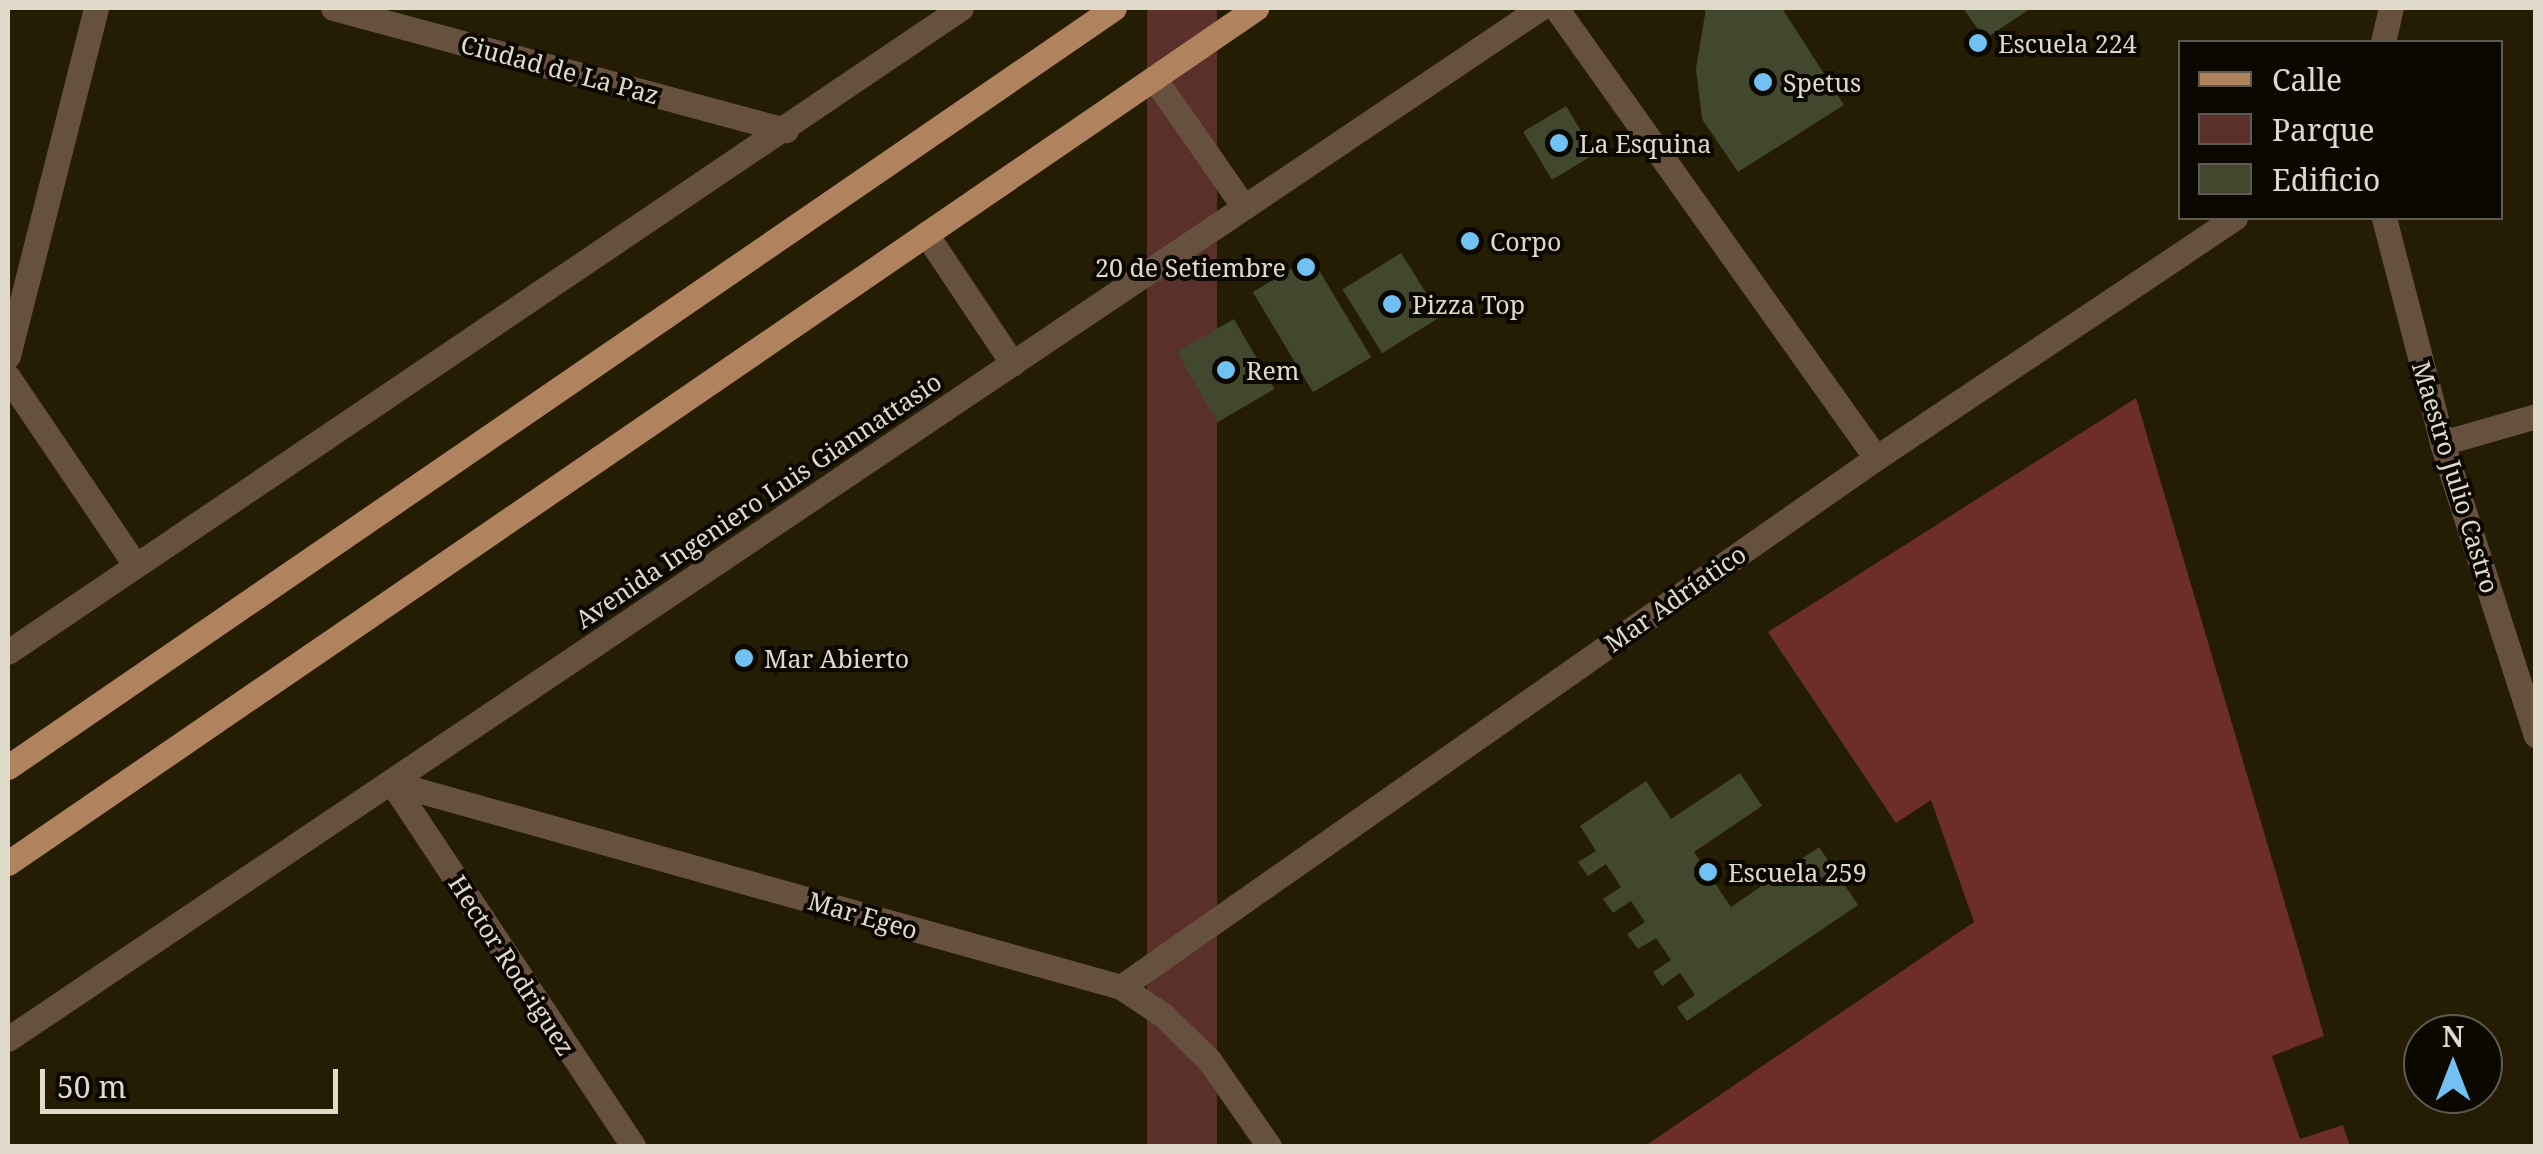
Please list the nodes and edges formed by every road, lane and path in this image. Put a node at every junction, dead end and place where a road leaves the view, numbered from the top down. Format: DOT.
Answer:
graph roads {
  1 [pos="96,8"];
  2 [pos="334,8"];
  3 [pos="962,8"];
  4 [pos="1114,8"];
  5 [pos="1256,8"];
  6 [pos="1540,8"];
  7 [pos="1556,8"];
  8 [pos="2392,8"];
  9 [pos="2384,40"];
  10 [pos="1154,78"];
  11 [pos="786,130"];
  12 [pos="1244,207"];
  13 [pos="2232,220"];
  14 [pos="2385,220"];
  15 [pos="926,234"];
  16 [pos="8,356"];
  17 [pos="1013,364"];
  18 [pos="8,377"];
  19 [pos="2536,416"];
  20 [pos="2442,443"];
  21 [pos="1876,458"];
  22 [pos="134,563"];
  23 [pos="8,652"];
  24 [pos="2536,735"];
  25 [pos="8,767"];
  26 [pos="392,783"];
  27 [pos="8,863"];
  28 [pos="1121,987"];
  29 [pos="8,1039"];
  30 [pos="633,1146"];
  31 [pos="1270,1146"];
  1 -- 16 [label="street"];
  2 -- 11 [label="street, Ciudad de La Paz"];
  3 -- 11 [label="street"];
  4 -- 25 [label="main road"];
  5 -- 10 [label="main road"];
  6 -- 12 [label="street, Avenida Ingeniero Luis Giannattasio"];
  7 -- 21 [label="street"];
  8 -- 9 [label="street"];
  10 -- 12 [label="street"];
  10 -- 15 [label="main road"];
  11 -- 22 [label="street"];
  12 -- 17 [label="street, Avenida Ingeniero Luis Giannattasio"];
  13 -- 21 [label="street, Mar Adríatico"];
  14 -- 20 [label="street, Maestro Julio Castro"];
  15 -- 17 [label="street"];
  15 -- 27 [label="main road"];
  17 -- 26 [label="street, Avenida Ingeniero Luis Giannattasio"];
  18 -- 22 [label="street"];
  19 -- 20 [label="street"];
  20 -- 24 [label="street, Maestro Julio Castro"];
  21 -- 28 [label="street, Mar Adríatico"];
  22 -- 23 [label="street"];
  26 -- 28 [label="street, Mar Egeo"];
  26 -- 29 [label="street, Avenida Ingeniero Luis Giannattasio"];
  26 -- 30 [label="street, Hector Rodriguez"];
  28 -- 31 [label="street, Mar Egeo"];
}
